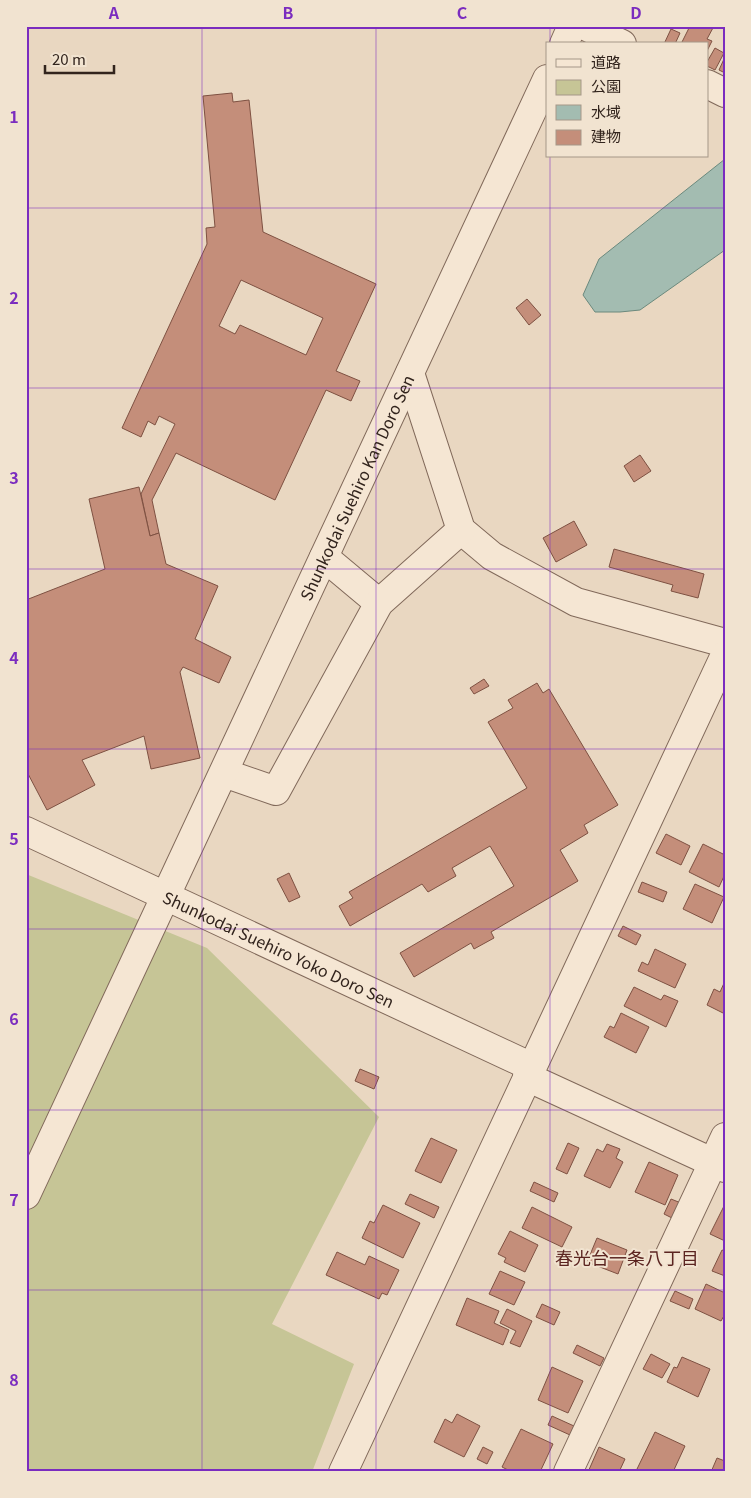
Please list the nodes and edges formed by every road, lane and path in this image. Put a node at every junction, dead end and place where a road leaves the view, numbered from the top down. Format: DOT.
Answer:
graph roads {
  1 [pos="572,26"];
  2 [pos="585,26"];
  3 [pos="565,42"];
  4 [pos="618,42"];
  5 [pos="546,81"];
  6 [pos="708,84"];
  7 [pos="725,93"];
  8 [pos="410,373"];
  9 [pos="461,530"];
  10 [pos="324,556"];
  11 [pos="380,603"];
  12 [pos="725,643"];
  13 [pos="725,655"];
  14 [pos="224,773"];
  15 [pos="26,831"];
  16 [pos="166,896"];
  17 [pos="529,1072"];
  18 [pos="725,1137"];
  19 [pos="719,1166"];
  20 [pos="26,1195"];
  21 [pos="343,1472"];
  22 [pos="568,1472"];
  1 -- 3 [label="street"];
  2 -- 4 [label="street"];
  5 -- 8 [label="street, Shunkodai Suehiro Kan Doro Sen"];
  6 -- 7 [label="street"];
  8 -- 9 [label="street"];
  8 -- 10 [label="street, Shunkodai Suehiro Kan Doro Sen"];
  9 -- 11 [label="street"];
  9 -- 12 [label="street"];
  10 -- 11 [label="street"];
  10 -- 14 [label="street, Shunkodai Suehiro Kan Doro Sen"];
  11 -- 14 [label="street"];
  13 -- 17 [label="street"];
  14 -- 16 [label="street, Shunkodai Suehiro Kan Doro Sen"];
  15 -- 16 [label="street, Shunkodai Suehiro Yoko Doro Sen"];
  16 -- 17 [label="street, Shunkodai Suehiro Yoko Doro Sen"];
  16 -- 20 [label="street, Shunkodai Suehiro Kan Doro Sen"];
  17 -- 19 [label="street, Shunkodai Suehiro Yoko Doro Sen"];
  17 -- 21 [label="street"];
  18 -- 19 [label="street"];
  19 -- 22 [label="street"];
}
